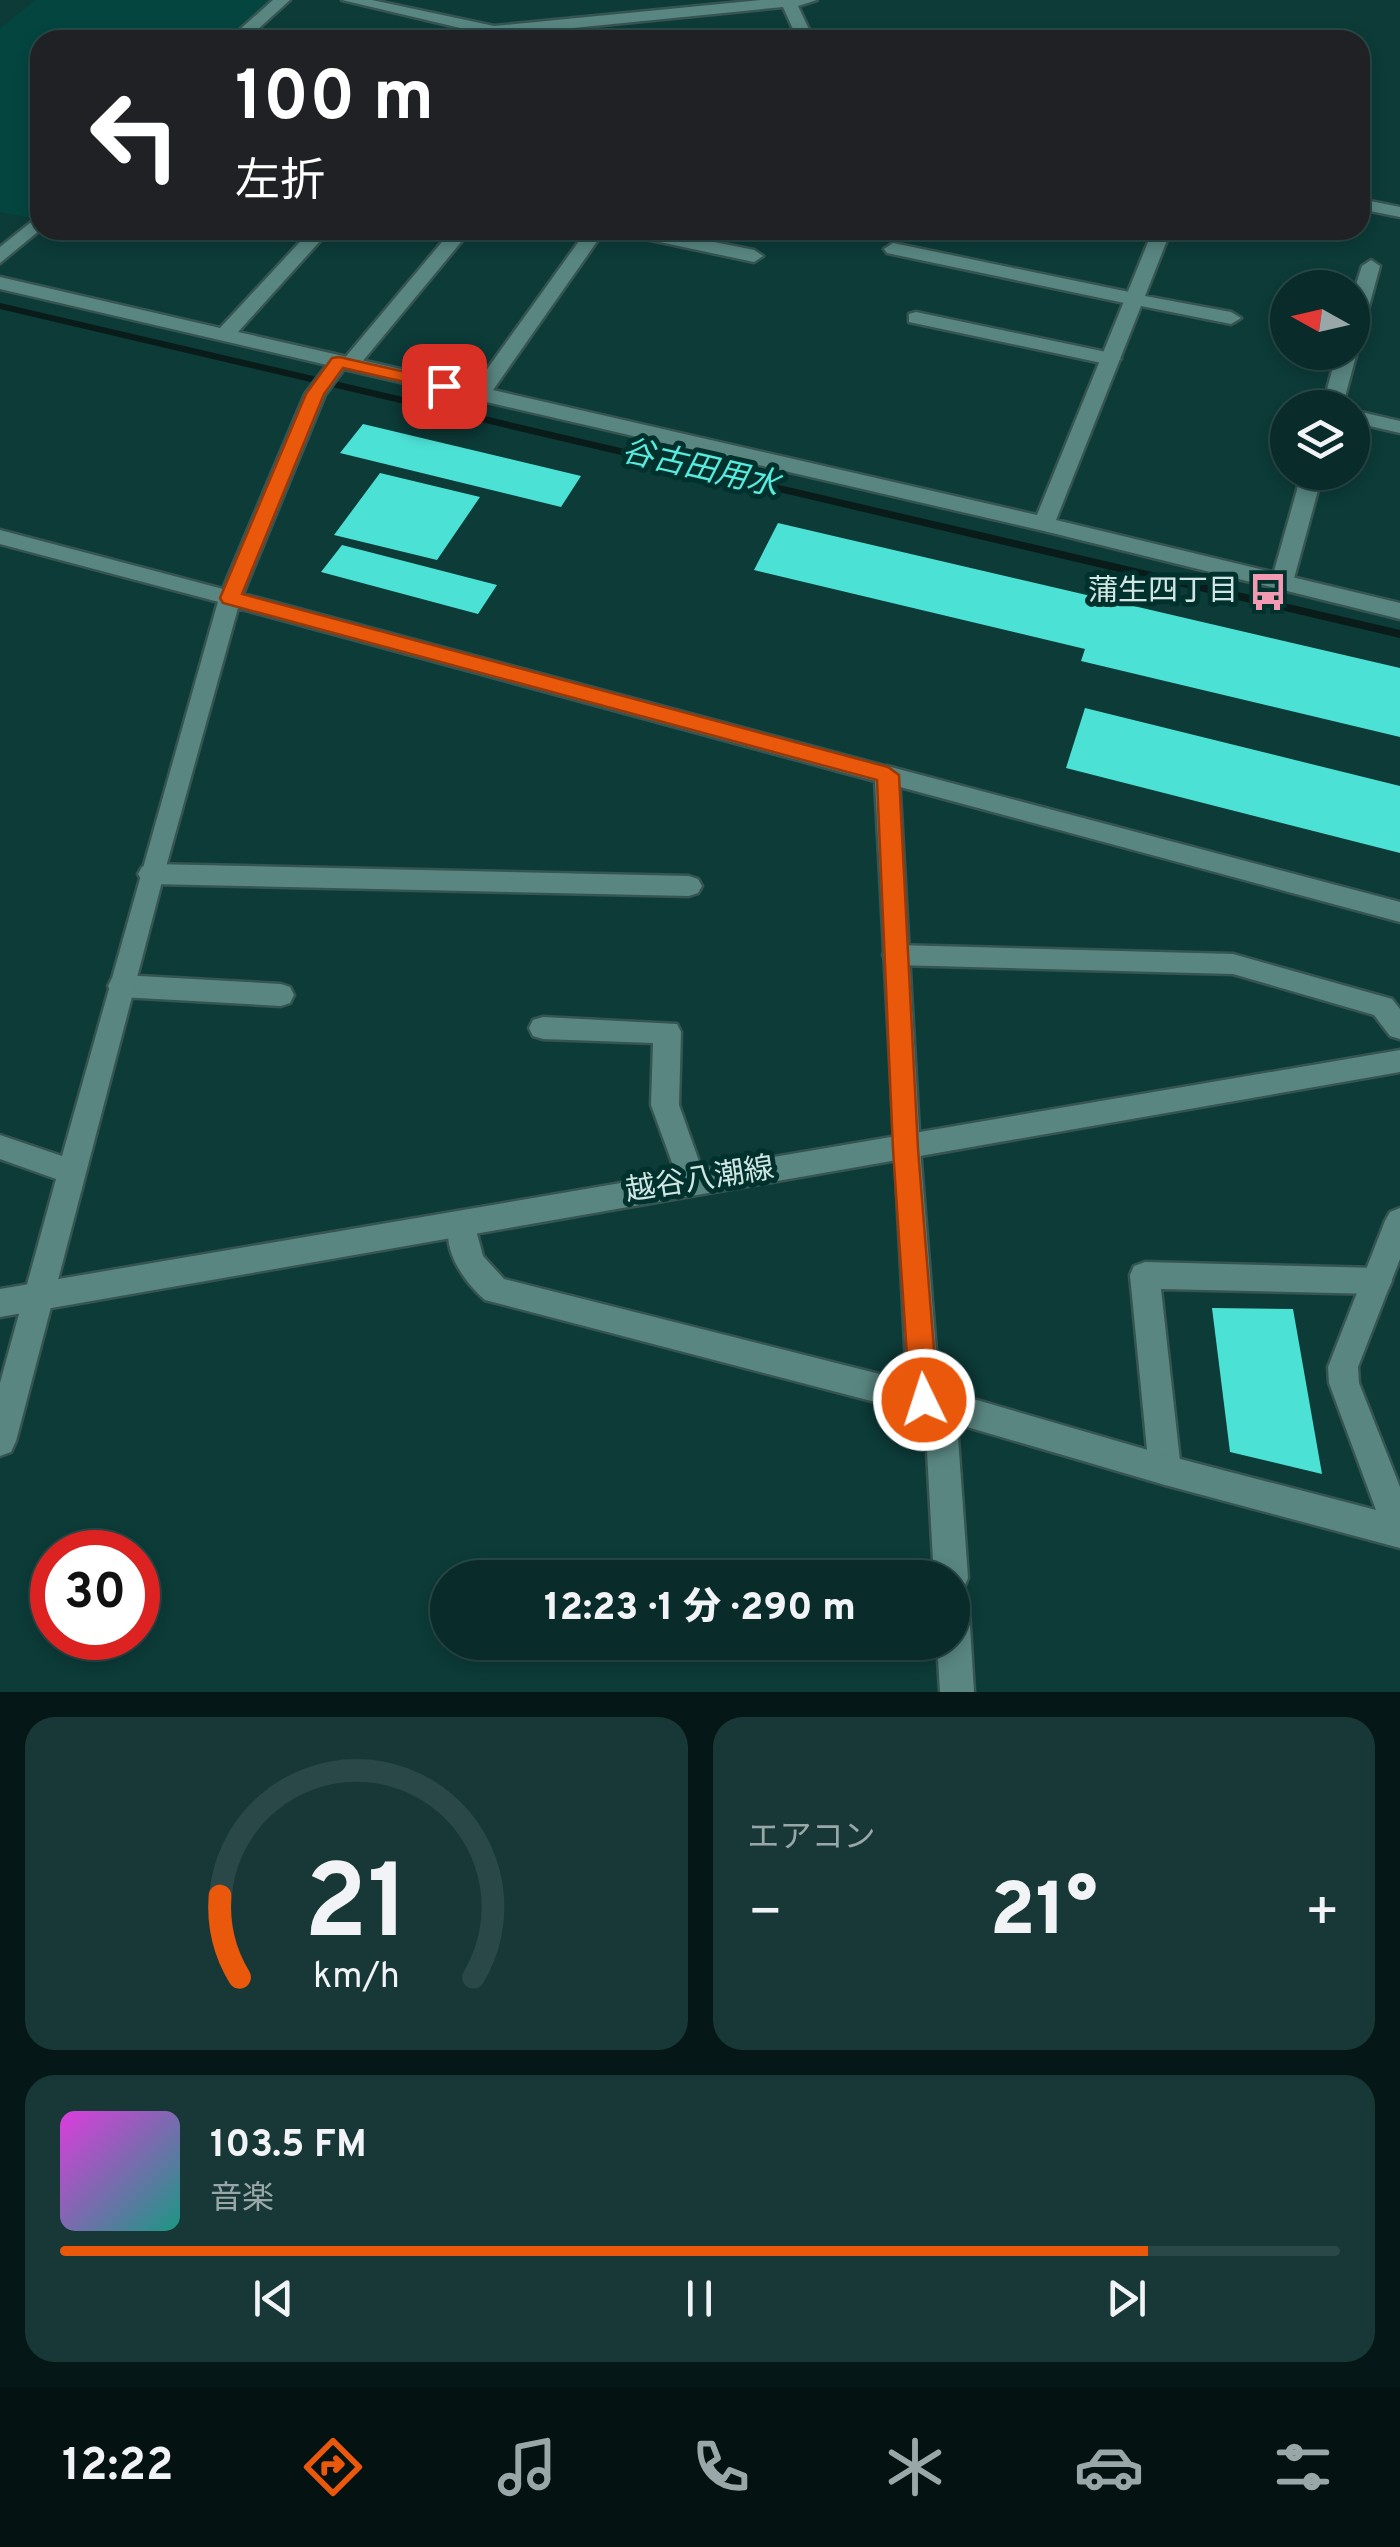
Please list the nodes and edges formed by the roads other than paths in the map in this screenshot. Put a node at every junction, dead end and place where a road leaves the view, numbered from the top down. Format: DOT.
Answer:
graph roads {
  1 [pos="282,0"];
  2 [pos="350,0"];
  3 [pos="809,0"];
  4 [pos="788,1"];
  5 [pos="699,5"];
  6 [pos="532,28"];
  7 [pos="248,30"];
  8 [pos="470,30"];
  9 [pos="522,30"];
  10 [pos="801,30"];
  11 [pos="1400,197"];
  12 [pos="1370,202"];
  13 [pos="1370,205"];
  14 [pos="1400,212"];
  15 [pos="30,229"];
  16 [pos="311,240"];
  17 [pos="453,240"];
  18 [pos="589,240"];
  19 [pos="676,240"];
  20 [pos="1158,240"];
  21 [pos="892,248"];
  22 [pos="754,256"];
  23 [pos="0,257"];
  24 [pos="1371,266"];
  25 [pos="1370,270"];
  26 [pos="0,282"];
  27 [pos="1134,299"];
  28 [pos="916,318"];
  29 [pos="1231,318"];
  30 [pos="225,334"];
  31 [pos="1111,359"];
  32 [pos="344,363"];
  33 [pos="480,394"];
  34 [pos="1370,420"];
  35 [pos="1400,426"];
  36 [pos="1308,490"];
  37 [pos="1044,524"];
  38 [pos="0,536"];
  39 [pos="1282,582"];
  40 [pos="230,598"];
  41 [pos="1400,611"];
  42 [pos="888,775"];
  43 [pos="151,874"];
  44 [pos="688,886"];
  45 [pos="1400,912"];
  46 [pos="896,955"];
  47 [pos="120,986"];
  48 [pos="281,994"];
  49 [pos="543,1028"];
  50 [pos="1400,1028"];
  51 [pos="1400,1061"];
  52 [pos="0,1147"];
  53 [pos="906,1149"];
  54 [pos="72,1172"];
  55 [pos="692,1181"];
  56 [pos="1400,1221"];
  57 [pos="462,1224"];
  58 [pos="1377,1282"];
  59 [pos="38,1296"];
  60 [pos="0,1303"];
  61 [pos="932,1402"];
  62 [pos="0,1441"];
  63 [pos="1165,1470"];
  64 [pos="1400,1530"];
  65 [pos="950,1560"];
  66 [pos="955,1660"];
  67 [pos="957,1692"];
  1 -- 7 [label="street"];
  2 -- 8 [label="street"];
  3 -- 4 [label="street"];
  4 -- 5 [label="street"];
  4 -- 10 [label="street"];
  5 -- 6 [label="street"];
  6 -- 9 [label="street"];
  11 -- 12 [label="street"];
  13 -- 14 [label="street"];
  15 -- 23 [label="street"];
  16 -- 30 [label="street"];
  17 -- 32 [label="street"];
  18 -- 33 [label="street"];
  19 -- 22 [label="street"];
  20 -- 27 [label="street"];
  21 -- 27 [label="street"];
  24 -- 25 [label="street"];
  26 -- 30 [label="street"];
  27 -- 29 [label="street"];
  27 -- 31 [label="street"];
  28 -- 31 [label="street"];
  30 -- 32 [label="street"];
  31 -- 37 [label="street"];
  32 -- 33 [label="street"];
  32 -- 40 [label="street"];
  33 -- 37 [label="street"];
  34 -- 35 [label="street"];
  36 -- 39 [label="street"];
  37 -- 39 [label="street"];
  38 -- 40 [label="street"];
  39 -- 41 [label="street"];
  40 -- 42 [label="street"];
  40 -- 43 [label="street"];
  42 -- 45 [label="street"];
  42 -- 46 [label="street"];
  43 -- 44 [label="street"];
  43 -- 47 [label="street"];
  46 -- 50 [label="street"];
  46 -- 53 [label="street"];
  47 -- 48 [label="street"];
  47 -- 54 [label="street"];
  49 -- 55 [label="street"];
  51 -- 53 [label="street, 越谷八潮線"];
  52 -- 54 [label="street"];
  53 -- 55 [label="street, 越谷八潮線"];
  53 -- 61 [label="street"];
  54 -- 59 [label="street"];
  55 -- 57 [label="street, 越谷八潮線"];
  56 -- 58 [label="street"];
  57 -- 59 [label="street, 越谷八潮線"];
  57 -- 61 [label="street"];
  58 -- 63 [label="street"];
  58 -- 64 [label="street"];
  59 -- 60 [label="street, 越谷八潮線"];
  59 -- 62 [label="street"];
  61 -- 63 [label="street"];
  61 -- 65 [label="street"];
  63 -- 64 [label="street"];
  66 -- 67 [label="street"];
}
